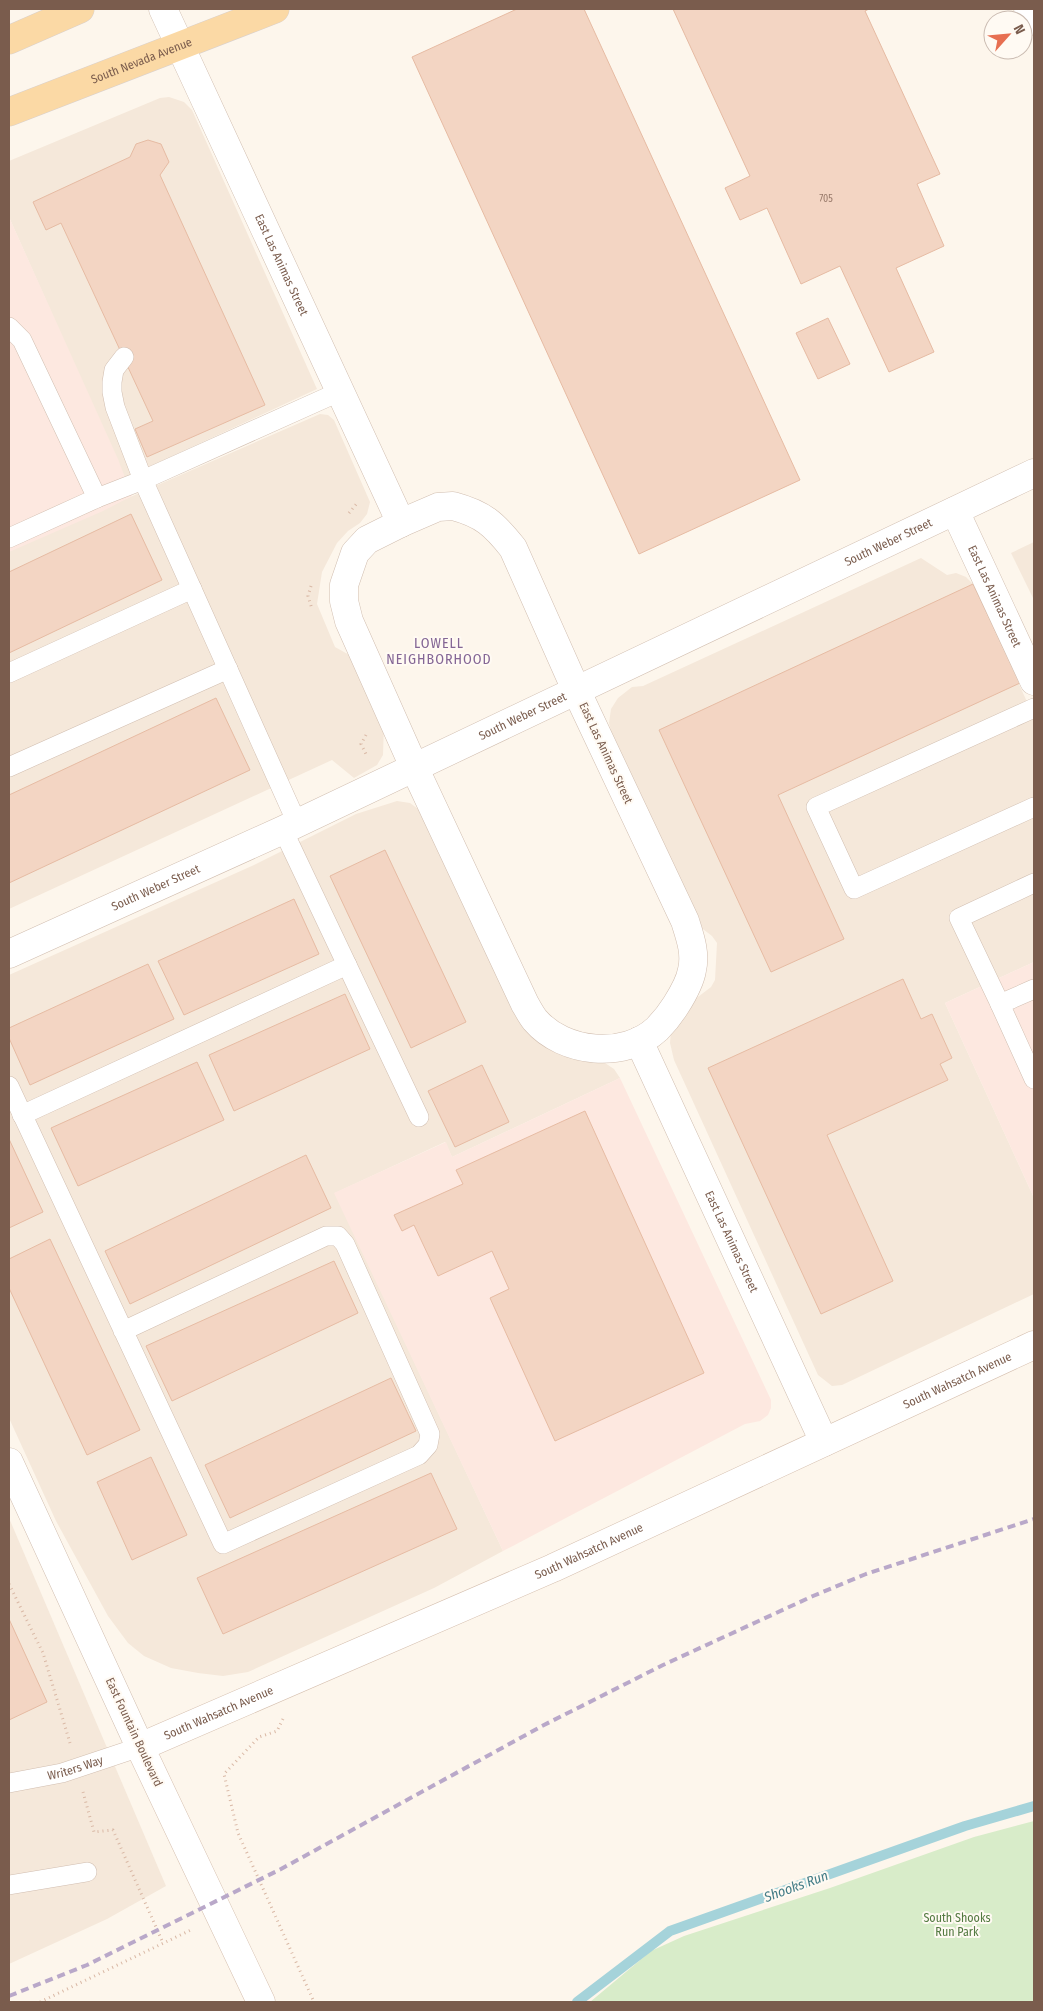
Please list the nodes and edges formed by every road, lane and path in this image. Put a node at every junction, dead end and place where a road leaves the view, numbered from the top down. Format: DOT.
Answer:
graph roads {
  1 [pos="80,9"];
  2 [pos="163,9"];
  3 [pos="275,9"];
  4 [pos="1028,9"];
  5 [pos="1034,22"];
  6 [pos="9,40"];
  7 [pos="182,46"];
  8 [pos="9,112"];
  9 [pos="9,327"];
  10 [pos="124,357"];
  11 [pos="341,391"];
  12 [pos="1034,473"];
  13 [pos="143,480"];
  14 [pos="97,498"];
  15 [pos="955,511"];
  16 [pos="401,523"];
  17 [pos="9,538"];
  18 [pos="192,589"];
  19 [pos="228,669"];
  20 [pos="9,673"];
  21 [pos="1034,681"];
  22 [pos="577,692"];
  23 [pos="1034,708"];
  24 [pos="9,767"];
  25 [pos="414,767"];
  26 [pos="1034,808"];
  27 [pos="290,827"];
  28 [pos="1034,883"];
  29 [pos="9,954"];
  30 [pos="347,965"];
  31 [pos="1034,989"];
  32 [pos="1000,1004"];
  33 [pos="639,1041"];
  34 [pos="1034,1079"];
  35 [pos="9,1086"];
  36 [pos="22,1115"];
  37 [pos="419,1117"];
  38 [pos="123,1331"];
  39 [pos="1034,1346"];
  40 [pos="824,1442"];
  41 [pos="9,1462"];
  42 [pos="277,1731"];
  43 [pos="140,1747"];
  44 [pos="9,1783"];
  45 [pos="87,1872"];
  46 [pos="9,1885"];
  47 [pos="163,1943"];
  48 [pos="40,2002"];
  49 [pos="261,2002"];
  50 [pos="314,2002"];
  1 -- 6 [label="main road"];
  2 -- 7 [label="street, East Las Animas Street"];
  3 -- 7 [label="main road, South Nevada Avenue"];
  4 -- 5 [label="street"];
  7 -- 8 [label="main road, South Nevada Avenue"];
  7 -- 11 [label="street, East Las Animas Street"];
  9 -- 14 [label="lane"];
  10 -- 13 [label="lane"];
  11 -- 13 [label="lane"];
  11 -- 16 [label="street, East Las Animas Street"];
  12 -- 15 [label="street, South Weber Street"];
  13 -- 14 [label="lane"];
  13 -- 18 [label="lane"];
  14 -- 17 [label="lane"];
  15 -- 21 [label="street, East Las Animas Street"];
  15 -- 22 [label="street, South Weber Street"];
  16 -- 22 [label="street, East Las Animas Street"];
  16 -- 25 [label="street, East Las Animas Street"];
  18 -- 19 [label="lane"];
  18 -- 20 [label="lane"];
  19 -- 24 [label="lane"];
  19 -- 27 [label="lane"];
  22 -- 25 [label="street, South Weber Street"];
  22 -- 33 [label="street, East Las Animas Street"];
  23 -- 26 [label="lane"];
  25 -- 27 [label="street, South Weber Street"];
  25 -- 33 [label="street, East Las Animas Street"];
  27 -- 29 [label="street, South Weber Street"];
  27 -- 30 [label="lane"];
  28 -- 32 [label="lane"];
  30 -- 36 [label="lane"];
  30 -- 37 [label="lane"];
  31 -- 32 [label="lane"];
  32 -- 34 [label="lane"];
  33 -- 40 [label="street, East Las Animas Street"];
  35 -- 36 [label="lane"];
  36 -- 38 [label="lane"];
  38 -- 38 [label="lane"];
  39 -- 40 [label="street, South Wahsatch Avenue"];
  40 -- 43 [label="street, South Wahsatch Avenue"];
  41 -- 43 [label="street, East Fountain Boulevard"];
  42 -- 50 [label="path"];
  43 -- 44 [label="lane, Writers Way"];
  43 -- 49 [label="street, East Fountain Boulevard"];
  45 -- 46 [label="lane"];
  47 -- 48 [label="path"];
}
